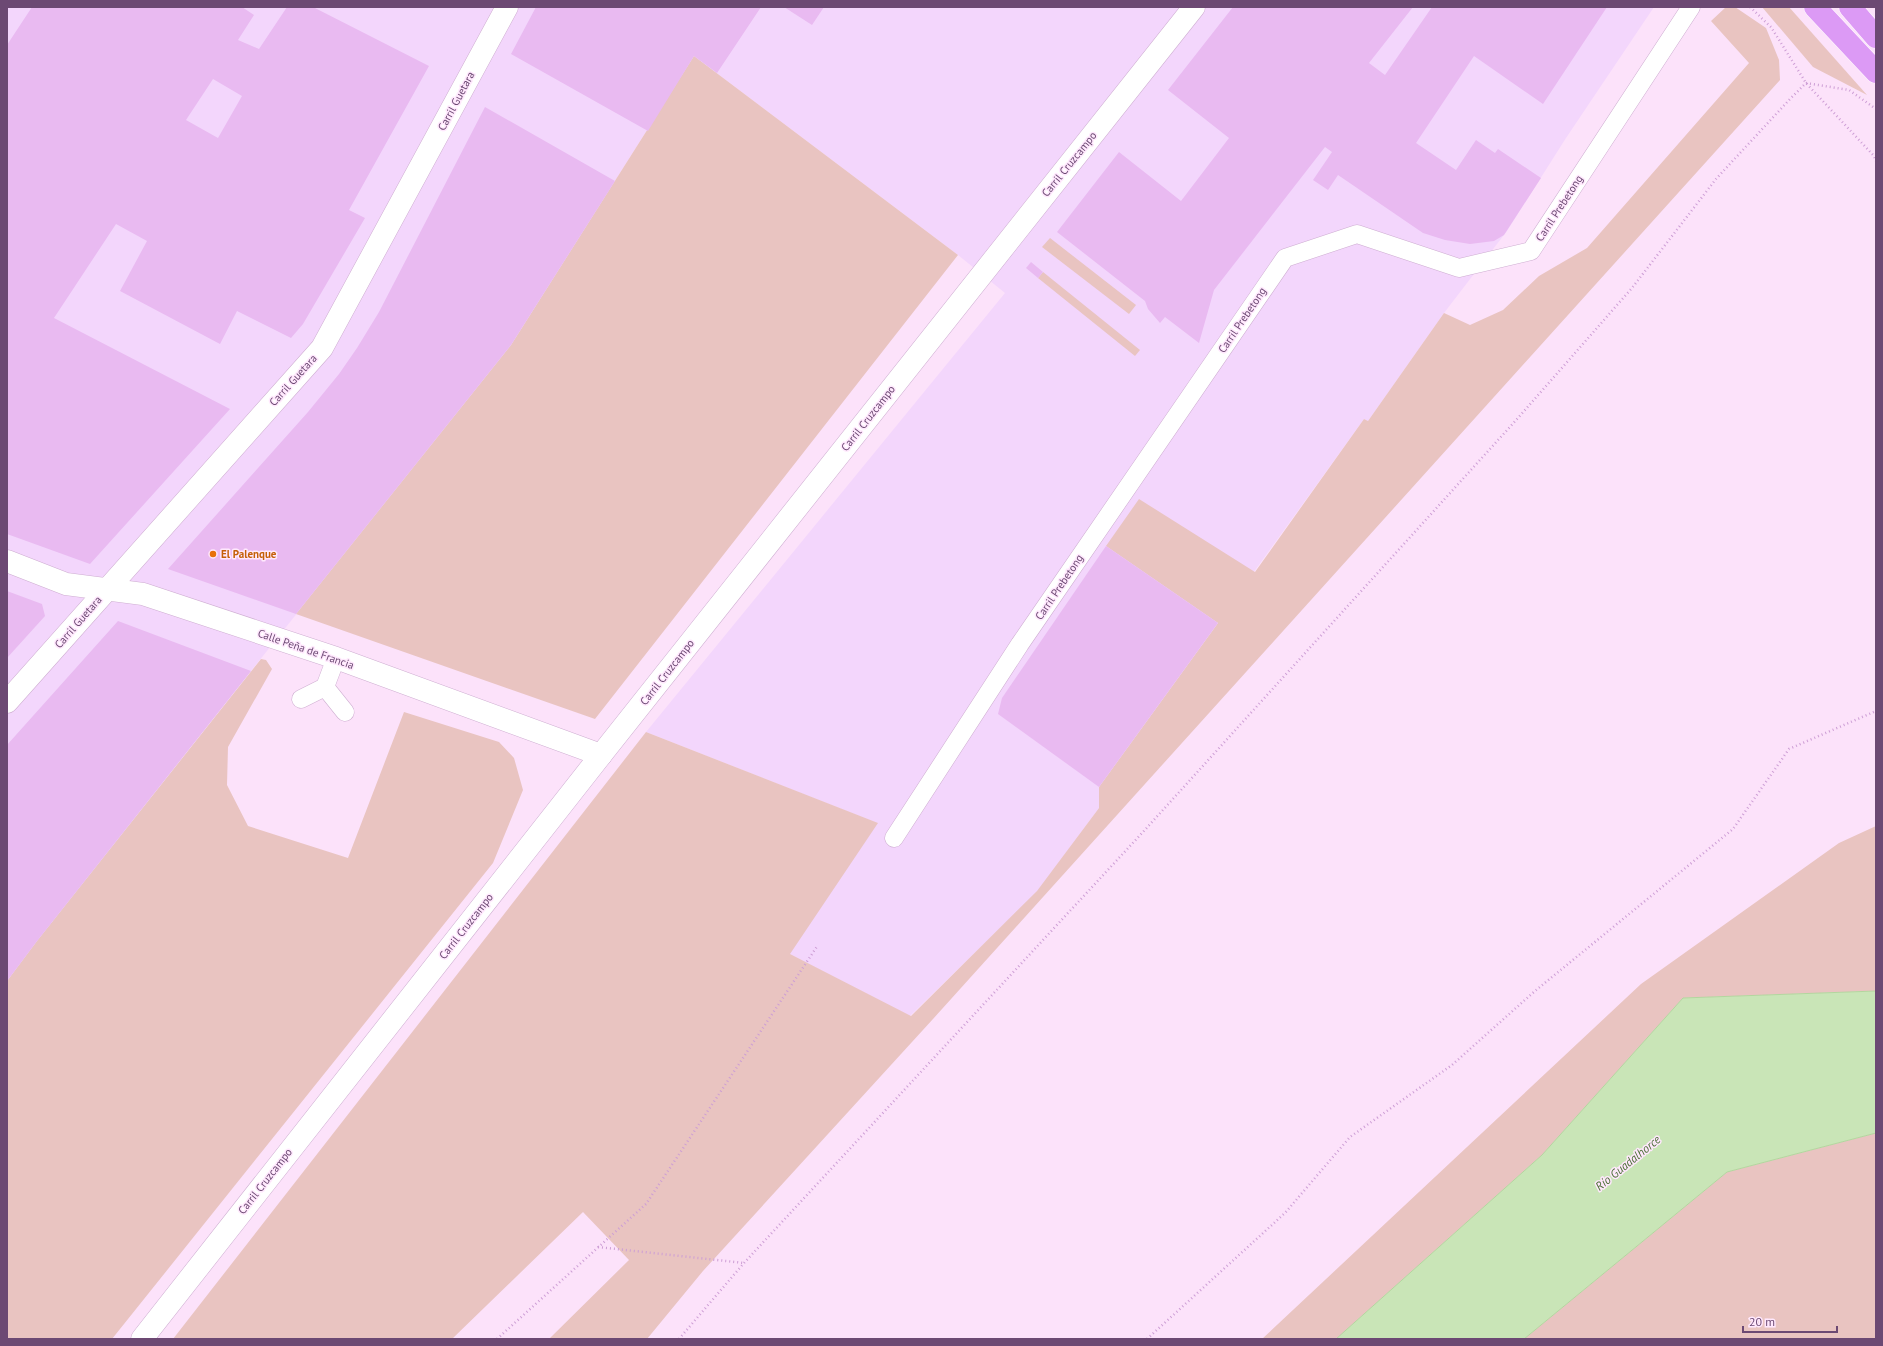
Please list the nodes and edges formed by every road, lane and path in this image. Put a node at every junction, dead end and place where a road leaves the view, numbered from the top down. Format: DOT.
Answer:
graph roads {
  1 [pos="507,7"];
  2 [pos="1194,7"];
  3 [pos="1691,7"];
  4 [pos="1750,7"];
  5 [pos="1815,7"];
  6 [pos="1850,7"];
  7 [pos="1876,37"];
  8 [pos="1876,72"];
  9 [pos="1806,83"];
  10 [pos="1876,109"];
  11 [pos="1876,161"];
  12 [pos="7,561"];
  13 [pos="107,589"];
  14 [pos="336,658"];
  15 [pos="325,687"];
  16 [pos="301,699"];
  17 [pos="7,702"];
  18 [pos="345,712"];
  19 [pos="1876,712"];
  20 [pos="601,755"];
  21 [pos="894,838"];
  22 [pos="818,944"];
  23 [pos="598,1247"];
  24 [pos="744,1263"];
  25 [pos="142,1339"];
  26 [pos="497,1339"];
  27 [pos="679,1339"];
  28 [pos="1147,1339"];
  1 -- 13 [label="street, Carril Guetara"];
  2 -- 20 [label="street, Carril Cruzcampo"];
  3 -- 21 [label="lane, Carril Prebetong"];
  4 -- 9 [label="path"];
  5 -- 8 [label="highway"];
  6 -- 7 [label="highway"];
  9 -- 10 [label="path"];
  9 -- 11 [label="path"];
  9 -- 24 [label="path"];
  12 -- 13 [label="street, Calle Peña de Francia"];
  13 -- 14 [label="street, Calle Peña de Francia"];
  13 -- 17 [label="street, Carril Guetara"];
  14 -- 15 [label="lane"];
  14 -- 20 [label="street, Calle Peña de Francia"];
  15 -- 16 [label="lane"];
  15 -- 18 [label="lane"];
  19 -- 28 [label="path"];
  20 -- 25 [label="street, Carril Cruzcampo"];
  22 -- 23 [label="path"];
  23 -- 24 [label="path"];
  23 -- 26 [label="path"];
  24 -- 27 [label="path"];
}
